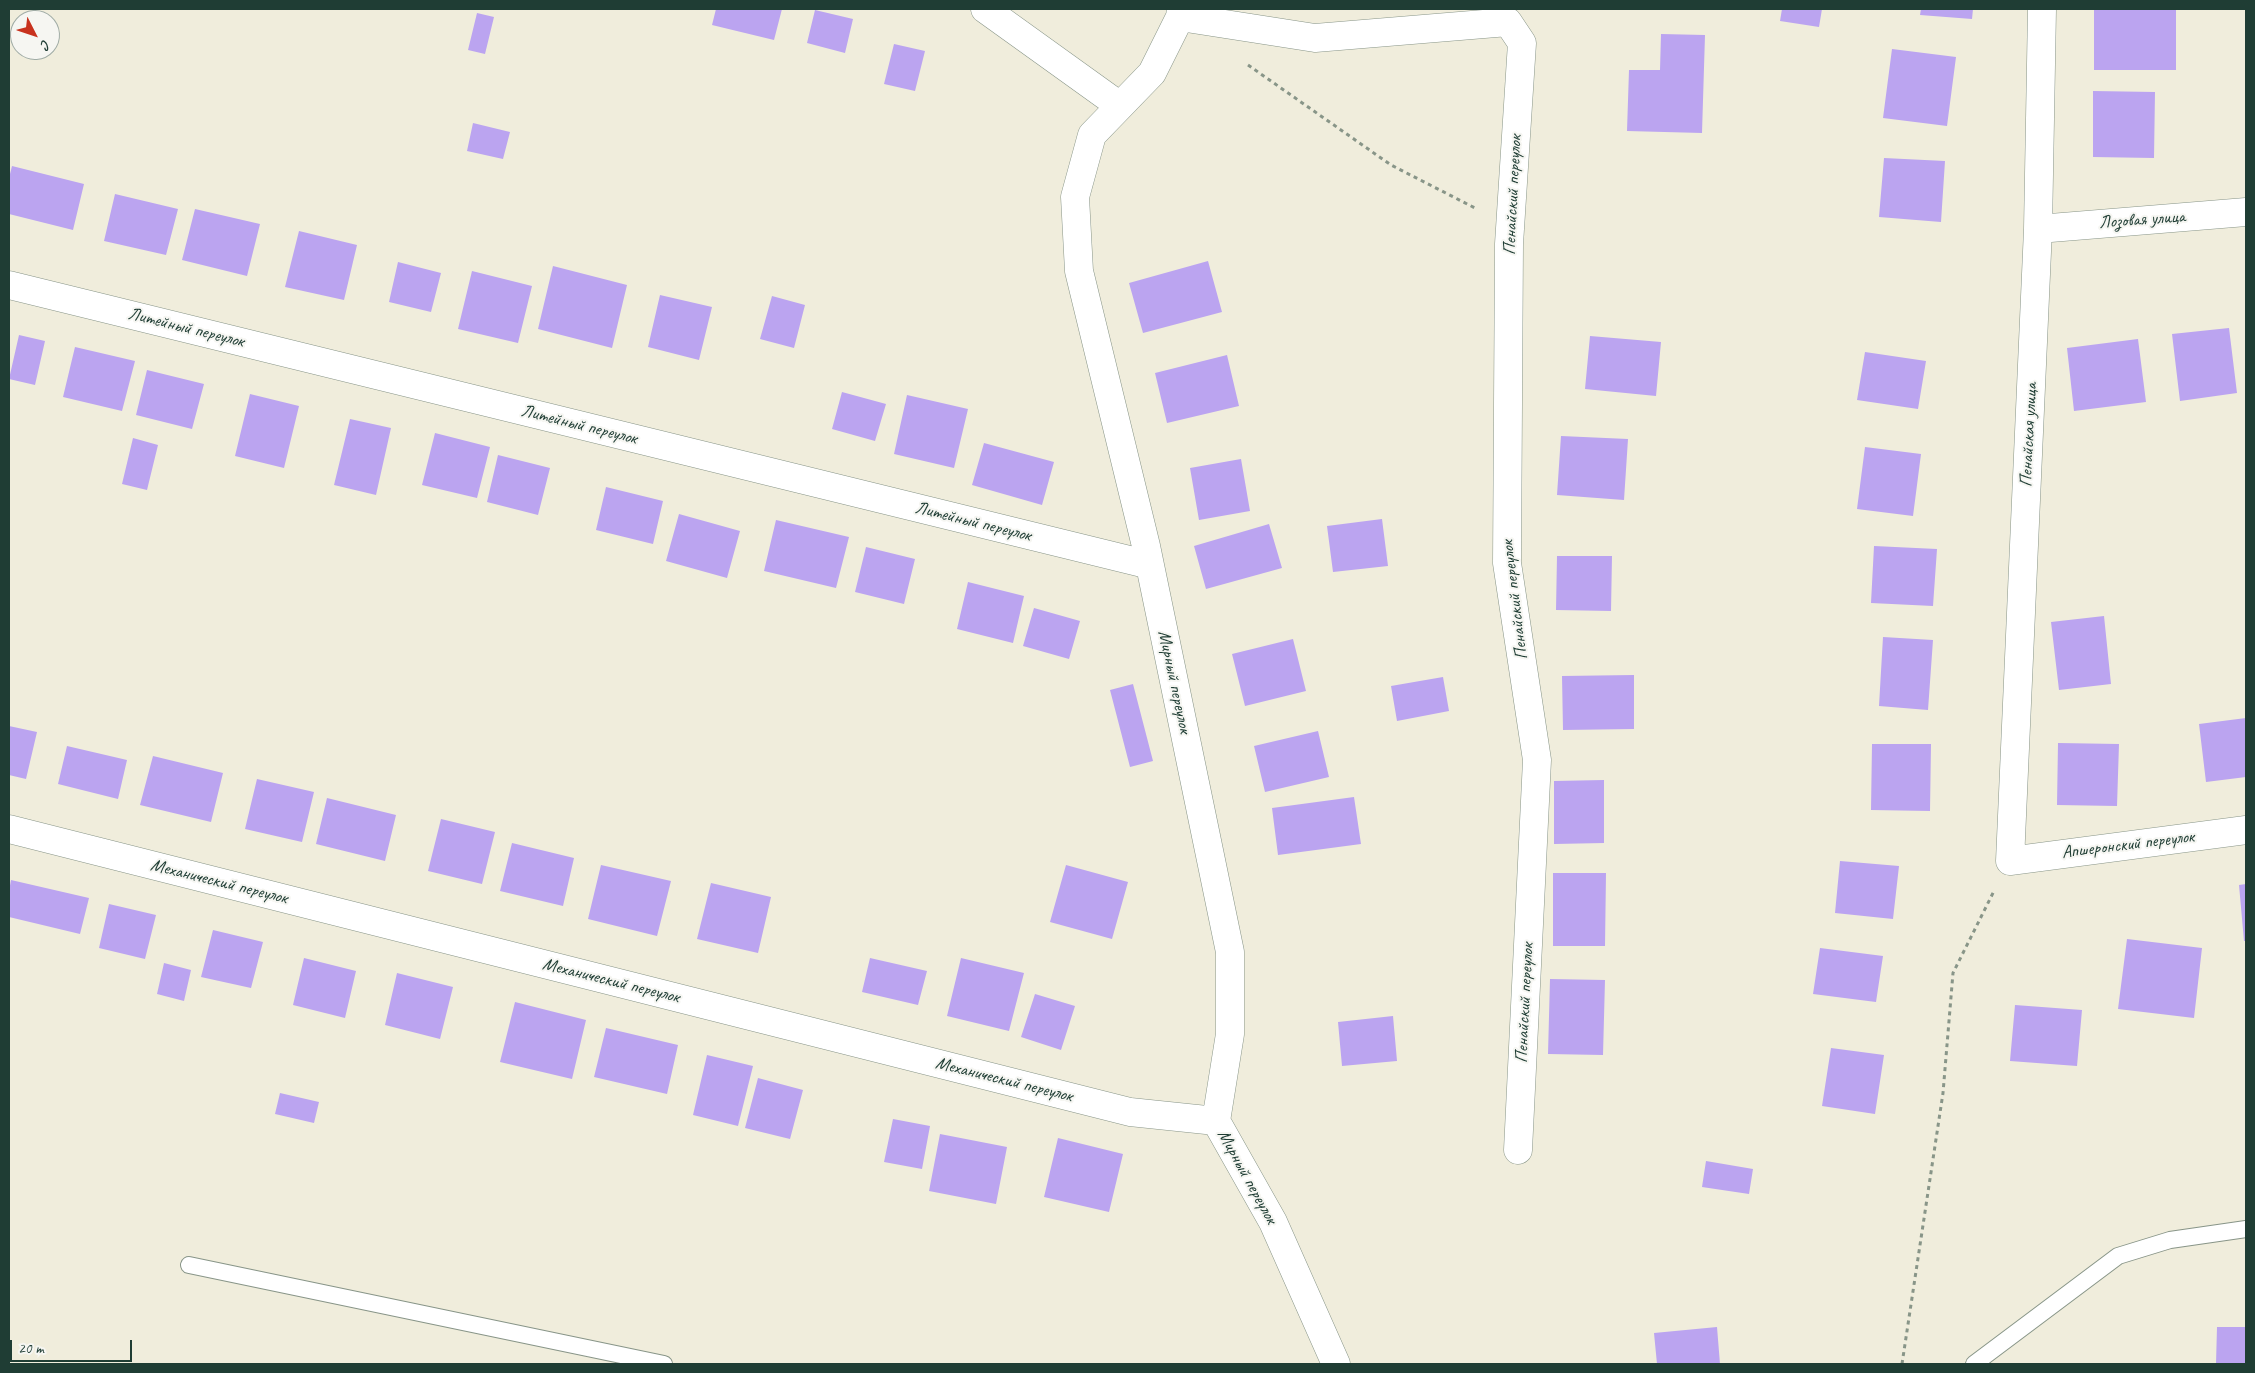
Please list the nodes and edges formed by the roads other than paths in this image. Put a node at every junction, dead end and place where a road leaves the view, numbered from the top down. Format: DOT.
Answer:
graph roads {
  1 [pos="985,9"];
  2 [pos="2042,9"];
  3 [pos="1180,13"];
  4 [pos="1120,106"];
  5 [pos="2246,212"];
  6 [pos="2038,228"];
  7 [pos="9,285"];
  8 [pos="1150,565"];
  9 [pos="9,829"];
  10 [pos="2246,830"];
  11 [pos="2010,861"];
  12 [pos="1216,1122"];
  13 [pos="1518,1150"];
  14 [pos="2246,1229"];
  15 [pos="189,1264"];
  16 [pos="664,1364"];
  17 [pos="1336,1364"];
  18 [pos="1974,1364"];
  1 -- 4 [label="street"];
  2 -- 6 [label="street, Пенайская улица"];
  3 -- 4 [label="street, Мирный переулок"];
  3 -- 13 [label="street, Пенайский переулок"];
  4 -- 8 [label="street, Мирный переулок"];
  5 -- 6 [label="street, Лозовая улица"];
  6 -- 11 [label="street, Пенайская улица"];
  7 -- 8 [label="street, Литейный переулок"];
  8 -- 12 [label="street, Мирный переулок"];
  9 -- 12 [label="street, Механический переулок"];
  10 -- 11 [label="street, Апшеронский переулок"];
  12 -- 17 [label="street, Мирный переулок"];
  14 -- 18 [label="lane"];
  15 -- 16 [label="lane"];
}
